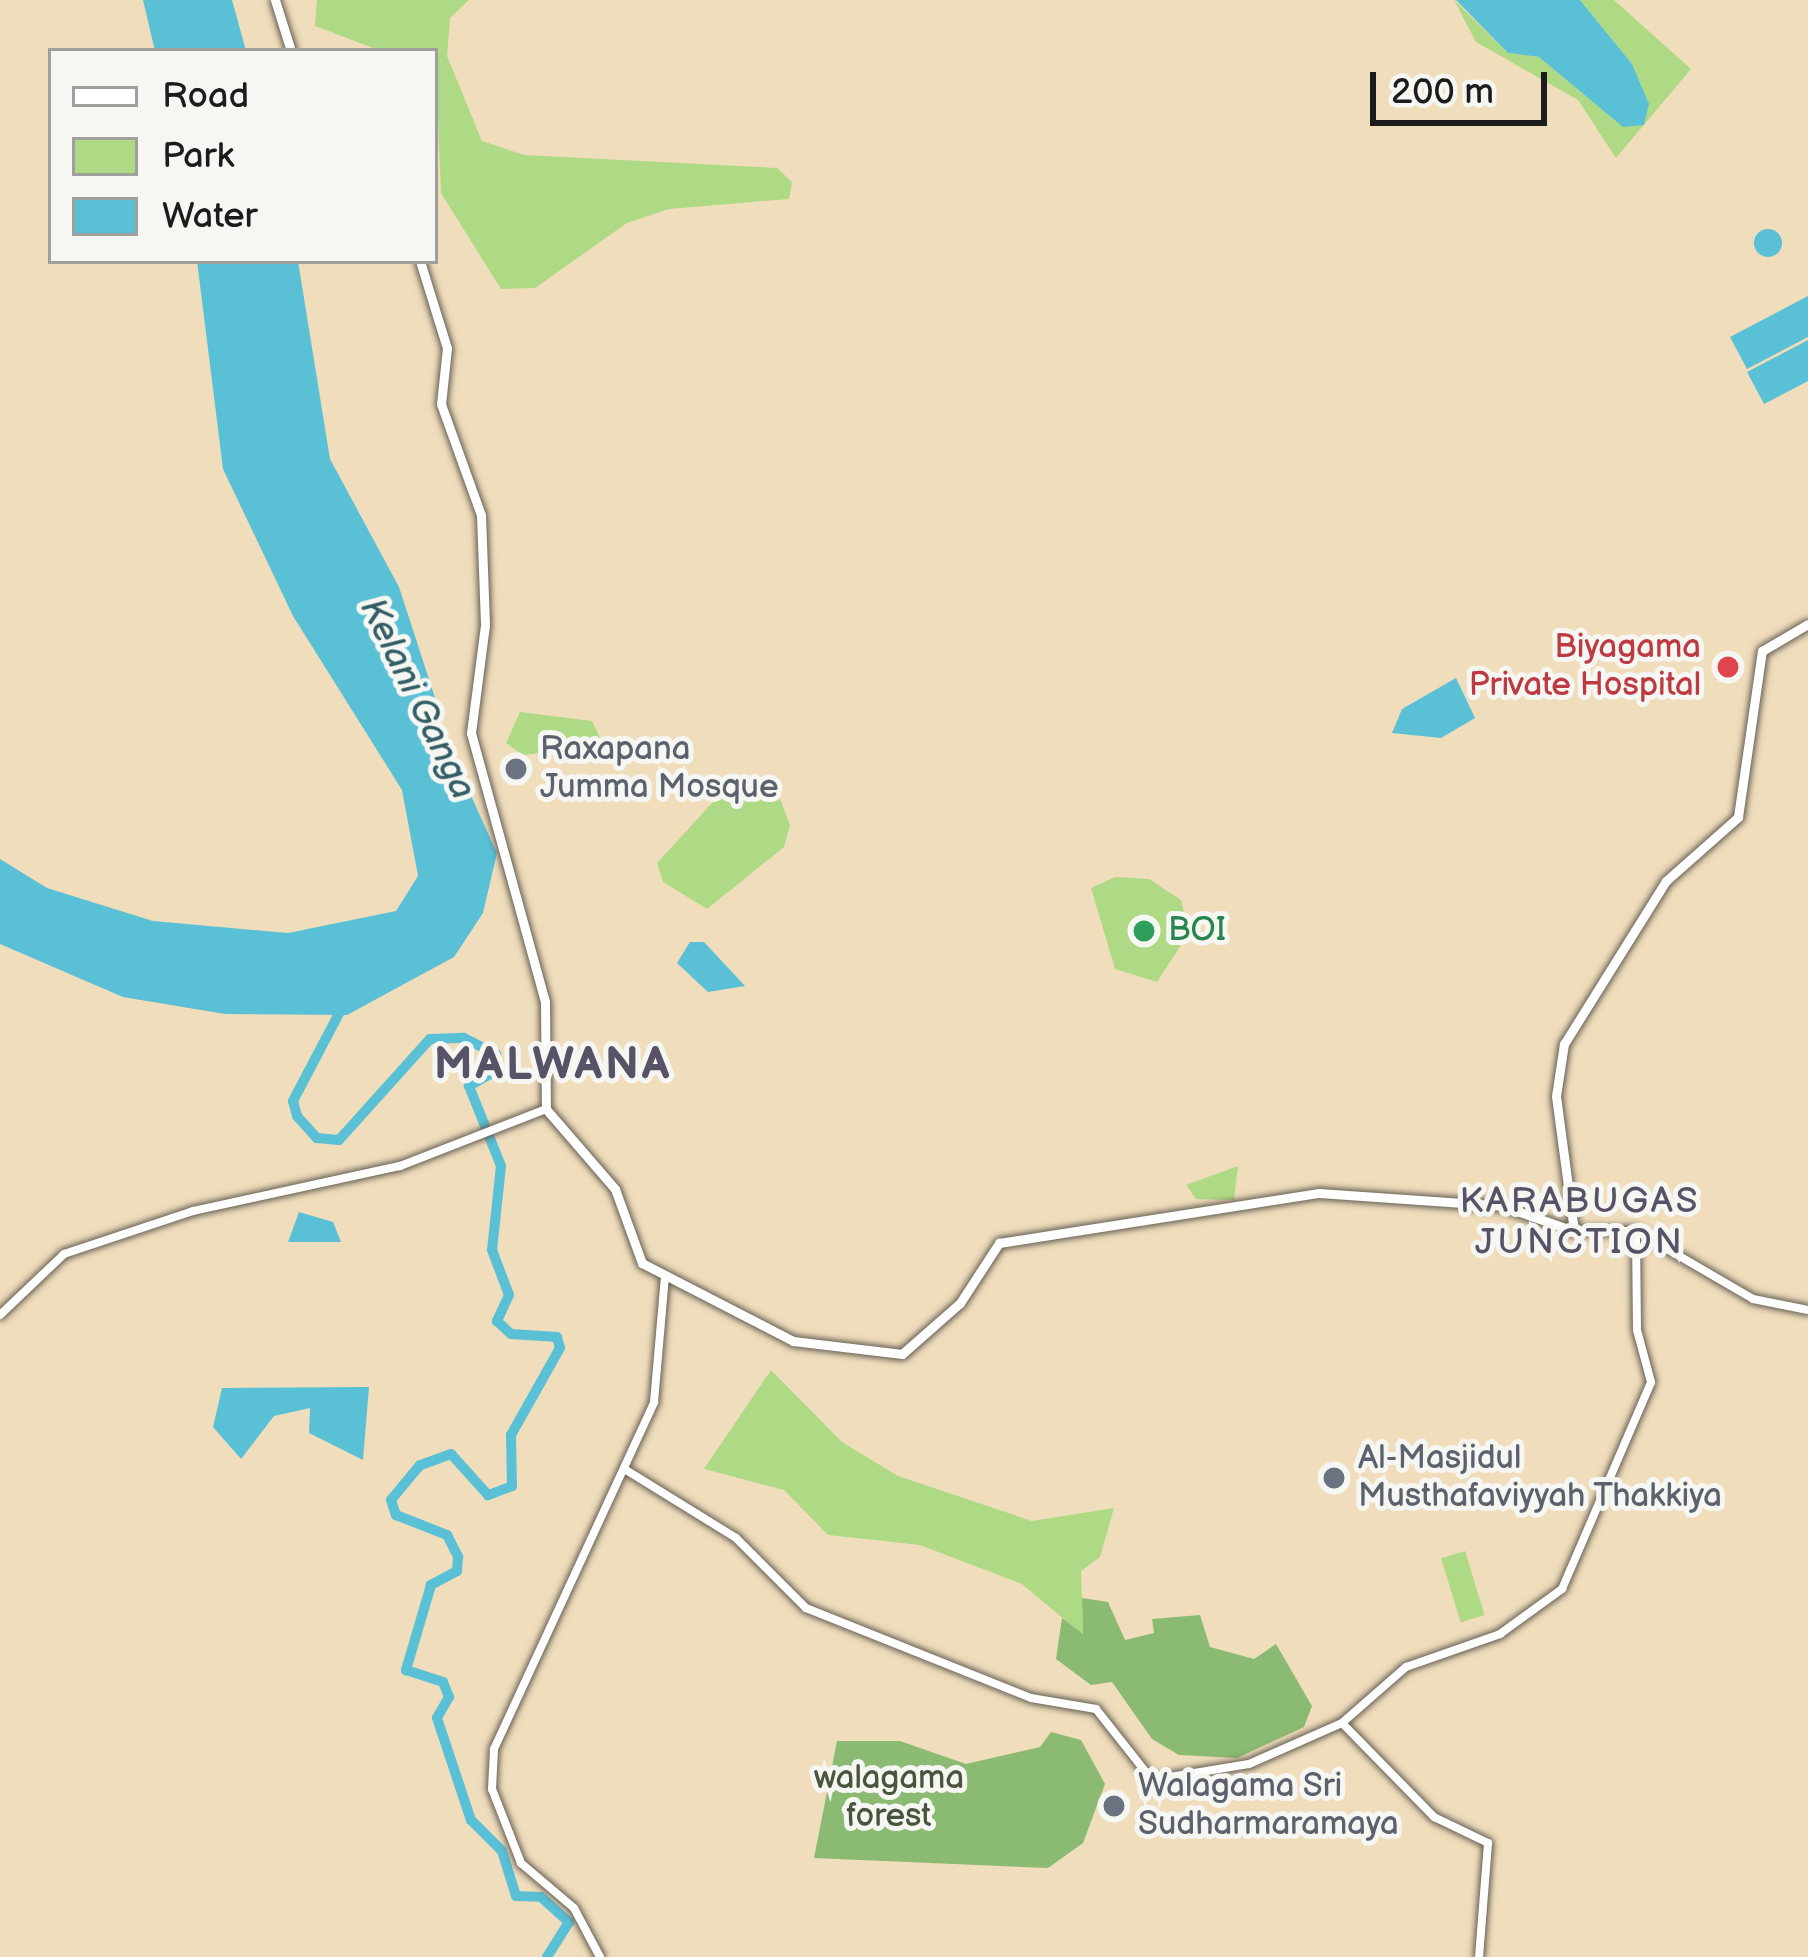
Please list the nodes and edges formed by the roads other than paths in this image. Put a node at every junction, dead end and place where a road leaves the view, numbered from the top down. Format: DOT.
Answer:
graph roads {
  1 [pos="275,0"];
  2 [pos="290,48"];
  3 [pos="421,264"];
  4 [pos="1808,624"];
  5 [pos="546,1109"];
  6 [pos="1574,1231"];
  7 [pos="1636,1231"];
  8 [pos="665,1276"];
  9 [pos="1808,1310"];
  10 [pos="0,1315"];
  11 [pos="626,1470"];
  12 [pos="1342,1724"];
  13 [pos="600,1957"];
  14 [pos="1479,1957"];
  1 -- 2 [label="main road"];
  3 -- 5 [label="main road"];
  4 -- 6 [label="main road"];
  5 -- 8 [label="main road"];
  5 -- 10 [label="street"];
  6 -- 7 [label="street"];
  6 -- 8 [label="main road"];
  7 -- 9 [label="street"];
  7 -- 12 [label="street"];
  8 -- 11 [label="street"];
  11 -- 12 [label="street"];
  11 -- 13 [label="street"];
  12 -- 14 [label="street"];
}
